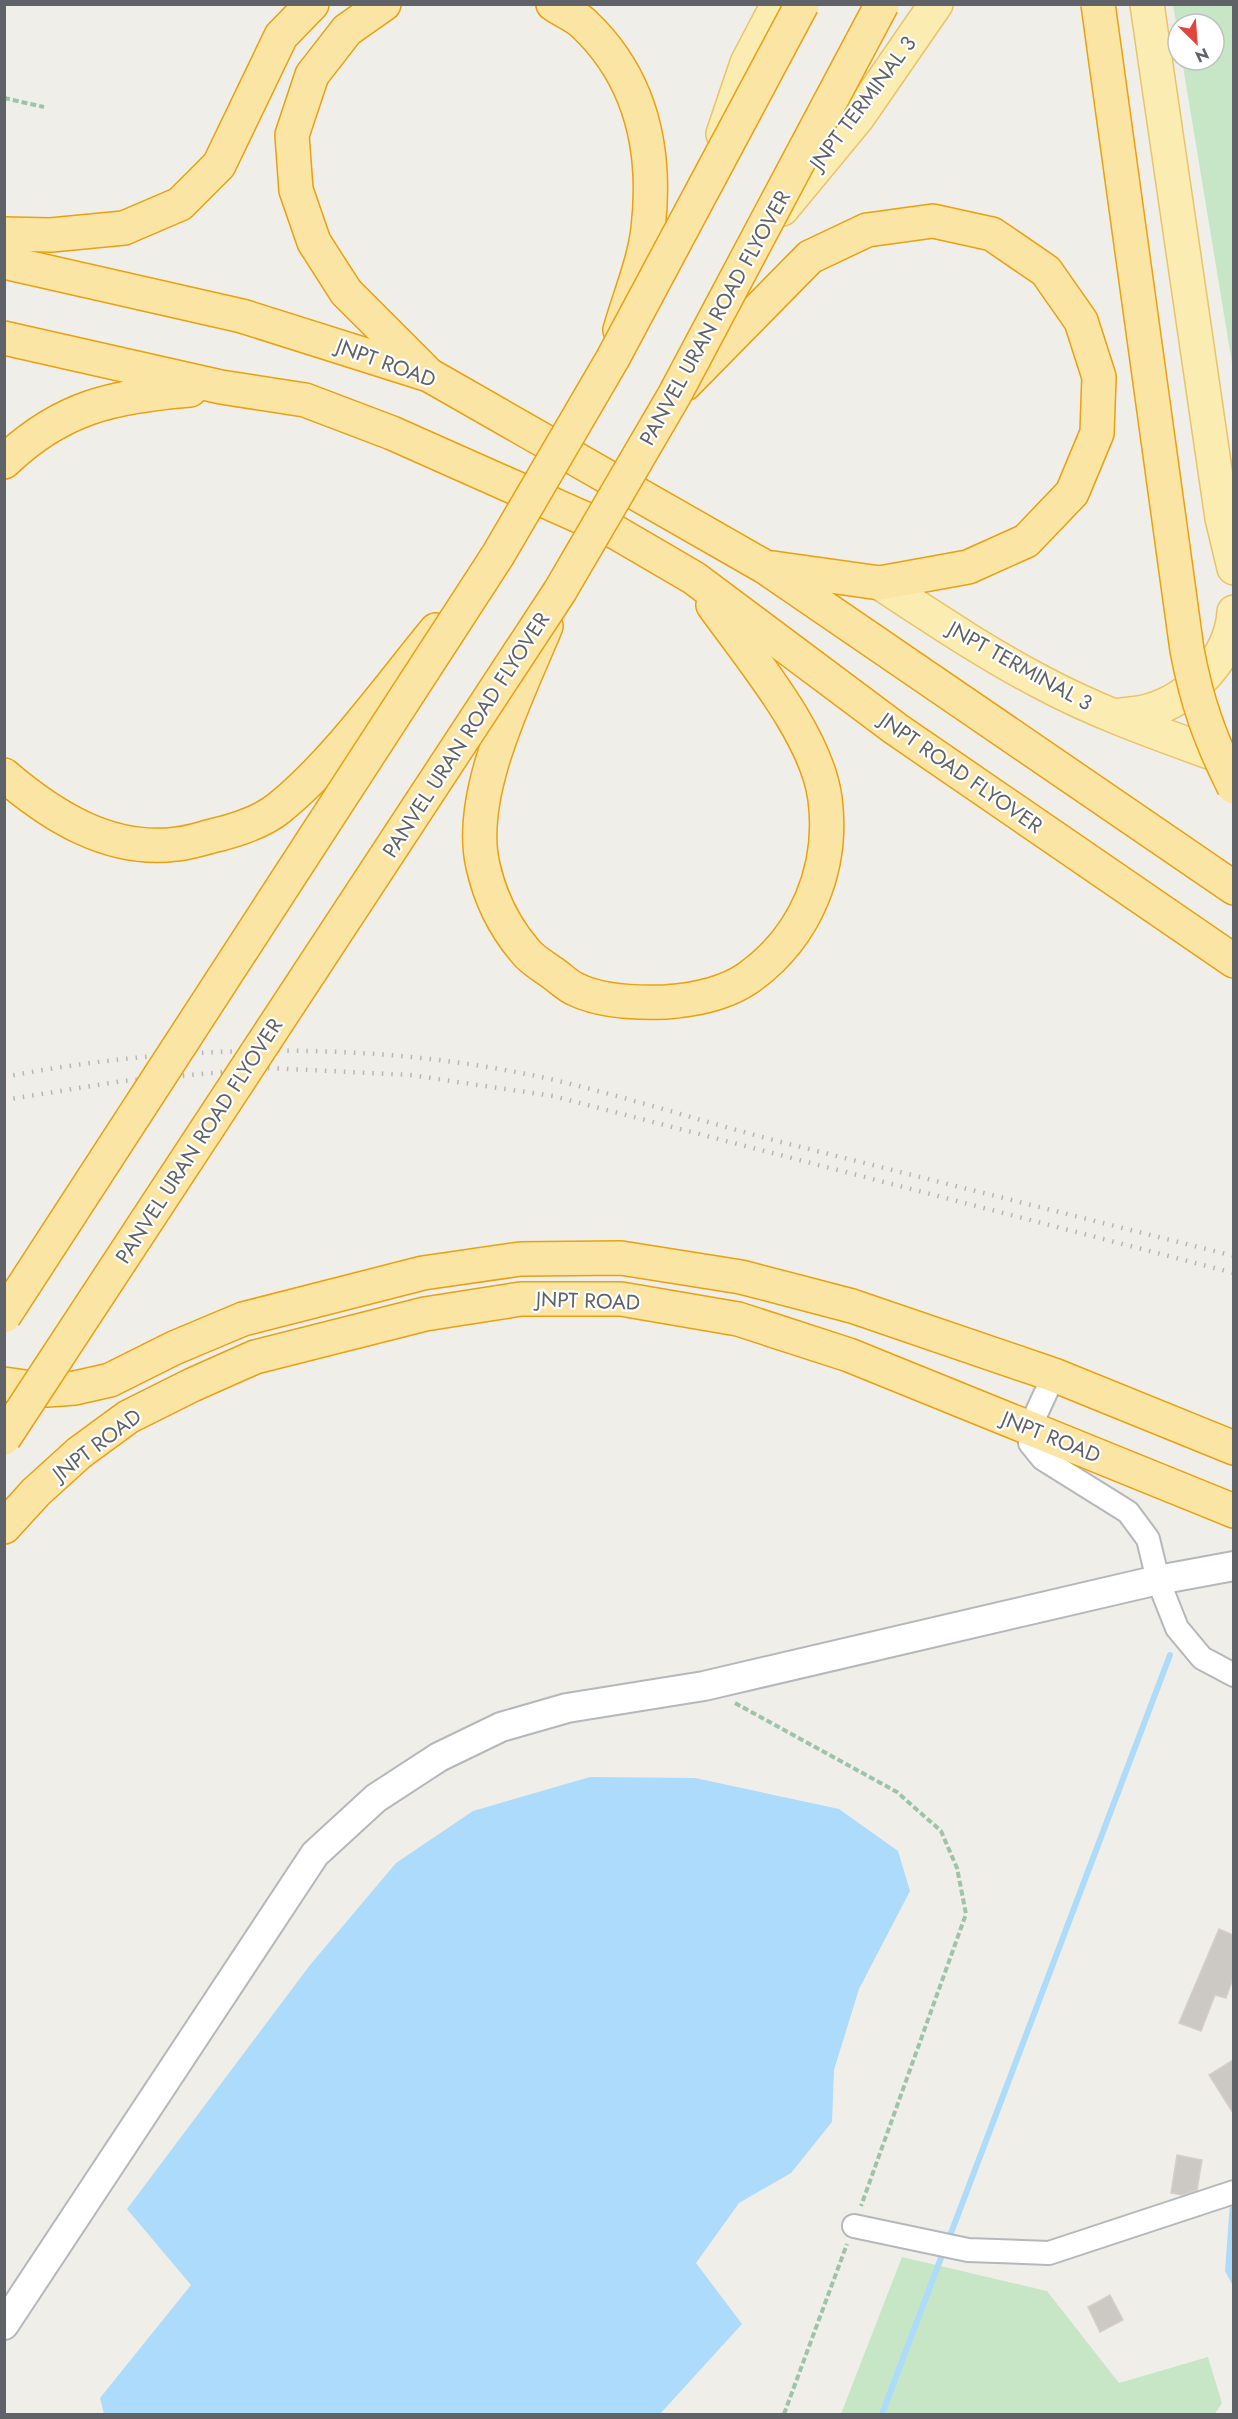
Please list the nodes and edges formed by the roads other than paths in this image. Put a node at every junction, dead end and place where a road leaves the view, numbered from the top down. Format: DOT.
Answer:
graph roads {
  1 [pos="312,4"];
  2 [pos="384,4"];
  3 [pos="553,4"];
  4 [pos="778,4"];
  5 [pos="802,4"];
  6 [pos="882,4"];
  7 [pos="936,4"];
  8 [pos="1098,4"];
  9 [pos="1147,4"];
  10 [pos="703,192"];
  11 [pos="766,228"];
  12 [pos="4,234"];
  13 [pos="4,262"];
  14 [pos="4,338"];
  15 [pos="613,358"];
  16 [pos="429,375"];
  17 [pos="221,387"];
  18 [pos="675,394"];
  19 [pos="4,462"];
  20 [pos="498,555"];
  21 [pos="765,567"];
  22 [pos="1233,568"];
  23 [pos="694,578"];
  24 [pos="880,583"];
  25 [pos="560,591"];
  26 [pos="1233,612"];
  27 [pos="1116,716"];
  28 [pos="1233,761"];
  29 [pos="4,775"];
  30 [pos="1233,787"];
  31 [pos="1233,888"];
  32 [pos="1233,961"];
  33 [pos="4,1316"];
  34 [pos="1054,1375"];
  35 [pos="110,1380"];
  36 [pos="4,1384"];
  37 [pos="128,1417"];
  38 [pos="1029,1429"];
  39 [pos="4,1438"];
  40 [pos="1233,1448"];
  41 [pos="1233,1511"];
  42 [pos="4,1527"];
  43 [pos="1233,1566"];
  44 [pos="1158,1580"];
  45 [pos="1233,1675"];
  46 [pos="1233,2192"];
  47 [pos="854,2226"];
  48 [pos="4,2325"];
  1 -- 12 [label="highway"];
  2 -- 16 [label="highway"];
  3 -- 15 [label="highway, bridge"];
  4 -- 10 [label="main road, bridge"];
  5 -- 10 [label="highway, bridge"];
  6 -- 11 [label="highway, PANVEL URAN ROAD FLYOVER, bridge"];
  7 -- 11 [label="main road, JNPT TERMINAL 3"];
  8 -- 30 [label="highway, bridge"];
  9 -- 22 [label="main road"];
  10 -- 15 [label="highway, bridge"];
  11 -- 18 [label="highway, PANVEL URAN ROAD FLYOVER, bridge"];
  13 -- 16 [label="highway, JNPT ROAD"];
  14 -- 17 [label="highway"];
  15 -- 20 [label="highway, bridge"];
  16 -- 21 [label="highway, JNPT ROAD"];
  17 -- 19 [label="highway"];
  17 -- 23 [label="highway"];
  18 -- 24 [label="highway, bridge"];
  18 -- 25 [label="highway, PANVEL URAN ROAD FLYOVER, bridge"];
  20 -- 29 [label="highway, bridge"];
  20 -- 33 [label="highway, bridge"];
  21 -- 24 [label="highway"];
  21 -- 31 [label="highway"];
  23 -- 25 [label="highway, bridge"];
  23 -- 32 [label="highway, JNPT ROAD FLYOVER"];
  24 -- 27 [label="main road, JNPT TERMINAL 3"];
  25 -- 39 [label="highway, PANVEL URAN ROAD FLYOVER, bridge"];
  26 -- 27 [label="main road"];
  27 -- 28 [label="main road, JNPT TERMINAL 3"];
  34 -- 35 [label="highway, JNPT ROAD"];
  34 -- 38 [label="street"];
  34 -- 40 [label="highway, JNPT ROAD"];
  35 -- 36 [label="highway, JNPT ROAD"];
  35 -- 37 [label="highway"];
  37 -- 38 [label="highway, JNPT ROAD"];
  37 -- 42 [label="highway, JNPT ROAD"];
  38 -- 41 [label="highway, JNPT ROAD"];
  38 -- 44 [label="street"];
  43 -- 44 [label="street"];
  44 -- 45 [label="street"];
  44 -- 48 [label="street"];
  46 -- 47 [label="street"];
}
